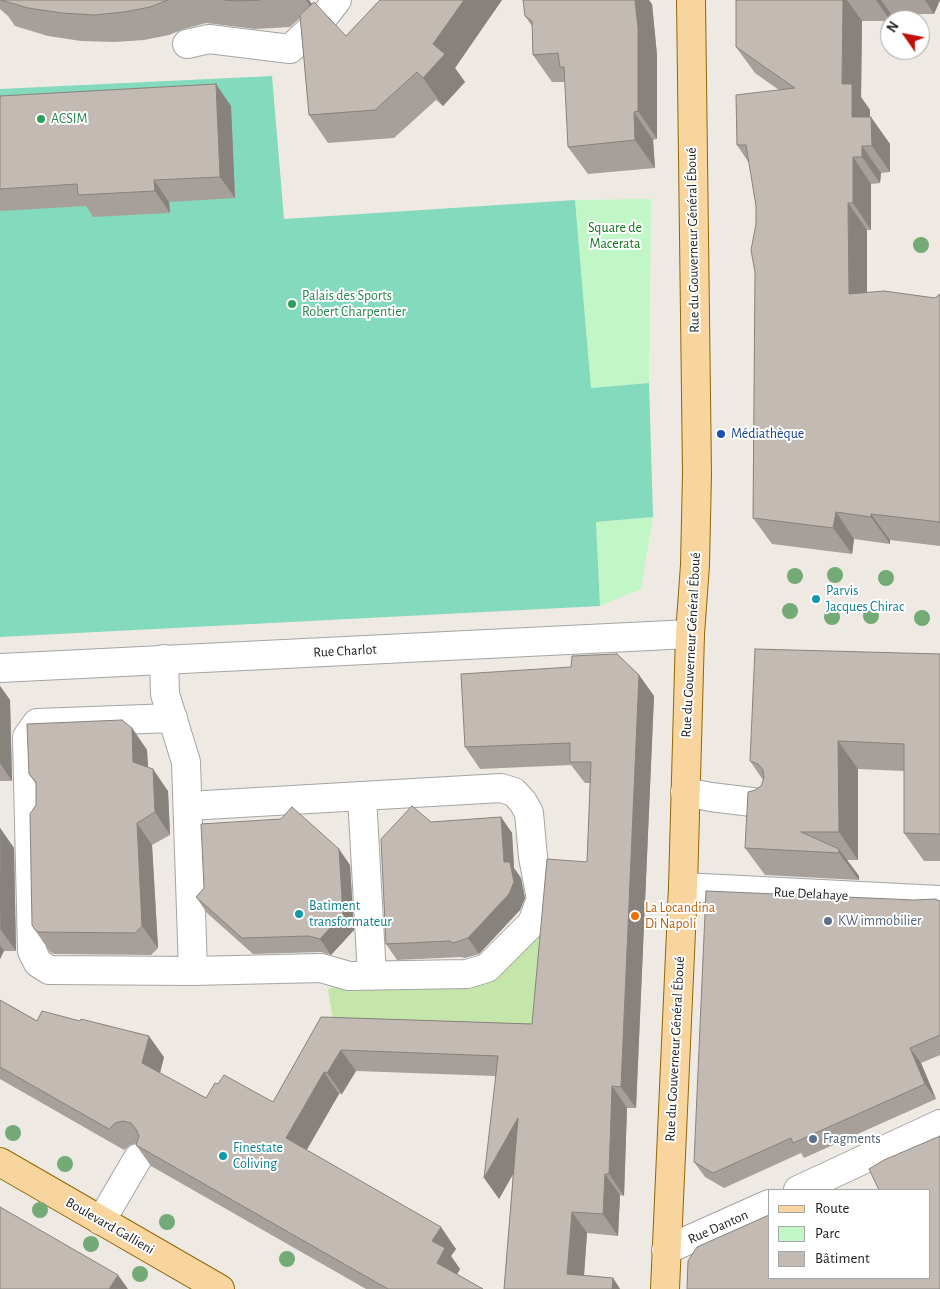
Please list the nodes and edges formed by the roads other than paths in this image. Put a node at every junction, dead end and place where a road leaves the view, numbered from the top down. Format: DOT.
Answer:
graph roads {
  1 [pos="337,0"];
  2 [pos="691,0"];
  3 [pos="186,44"];
  4 [pos="690,634"];
  5 [pos="164,660"];
  6 [pos="0,668"];
  7 [pos="173,718"];
  8 [pos="685,792"];
  9 [pos="362,796"];
  10 [pos="768,804"];
  11 [pos="188,806"];
  12 [pos="683,887"];
  13 [pos="940,900"];
  14 [pos="193,971"];
  15 [pos="372,976"];
  16 [pos="940,1124"];
  17 [pos="138,1158"];
  18 [pos="0,1162"];
  19 [pos="800,1189"];
  20 [pos="768,1204"];
  21 [pos="101,1221"];
  22 [pos="666,1250"];
  23 [pos="220,1289"];
  24 [pos="665,1289"];
  1 -- 3 [label="street"];
  2 -- 4 [label="main road, Rue du Gouverneur Général Éboué"];
  4 -- 5 [label="street, Rue Charlot"];
  4 -- 8 [label="main road, Rue du Gouverneur Général Éboué"];
  5 -- 6 [label="street, Rue Charlot"];
  5 -- 7 [label="street"];
  7 -- 11 [label="street"];
  7 -- 14 [label="street"];
  8 -- 10 [label="street"];
  8 -- 12 [label="main road, Rue du Gouverneur Général Éboué"];
  9 -- 11 [label="street"];
  9 -- 15 [label="street"];
  9 -- 15 [label="street"];
  11 -- 14 [label="street"];
  12 -- 13 [label="street, Rue Delahaye"];
  12 -- 22 [label="main road, Rue du Gouverneur Général Éboué"];
  14 -- 15 [label="street"];
  16 -- 19 [label="street"];
  17 -- 21 [label="street"];
  18 -- 21 [label="main road, Boulevard Gallieni"];
  20 -- 22 [label="street, Rue Danton"];
  21 -- 23 [label="main road, Boulevard Gallieni"];
  22 -- 24 [label="main road, Rue du Gouverneur Général Éboué"];
}
